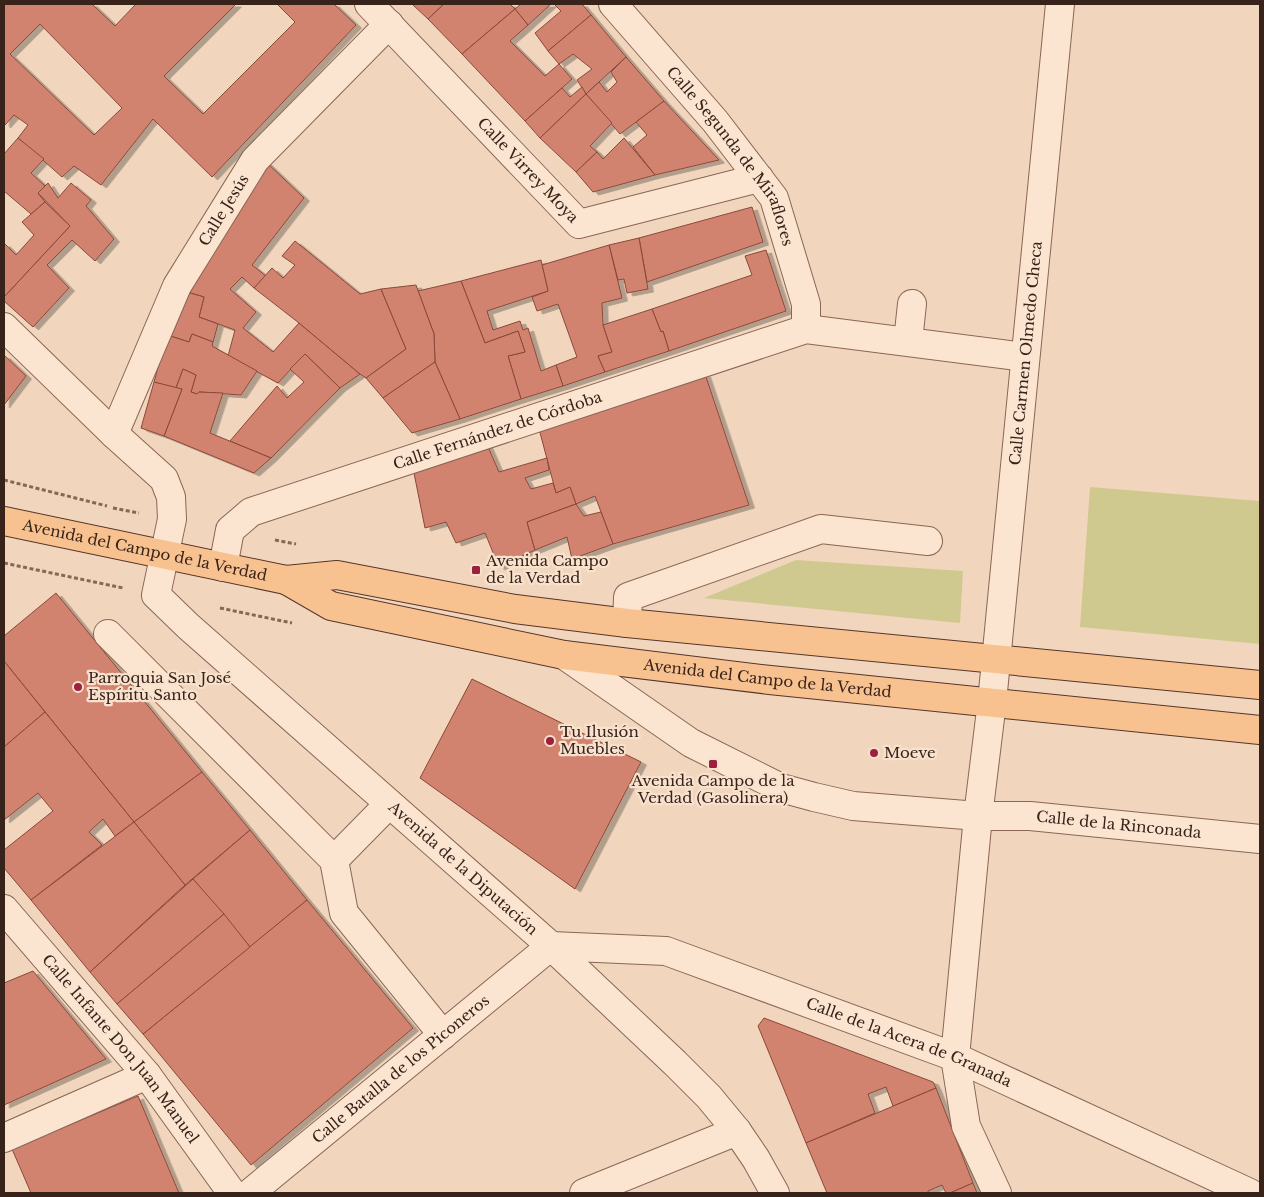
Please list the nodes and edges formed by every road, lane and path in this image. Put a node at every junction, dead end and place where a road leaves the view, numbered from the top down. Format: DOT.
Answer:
graph roads {
  1 [pos="369,4"];
  2 [pos="613,4"];
  3 [pos="1060,4"];
  4 [pos="389,24"];
  5 [pos="759,178"];
  6 [pos="912,304"];
  7 [pos="4,327"];
  8 [pos="806,329"];
  9 [pos="908,341"];
  10 [pos="1025,357"];
  11 [pos="114,434"];
  12 [pos="4,521"];
  13 [pos="928,540"];
  14 [pos="164,554"];
  15 [pos="224,567"];
  16 [pos="286,580"];
  17 [pos="627,623"];
  18 [pos="108,634"];
  19 [pos="564,656"];
  20 [pos="996,658"];
  21 [pos="1260,685"];
  22 [pos="992,702"];
  23 [pos="1260,730"];
  24 [pos="389,804"];
  25 [pos="978,816"];
  26 [pos="1260,839"];
  27 [pos="334,860"];
  28 [pos="4,909"];
  29 [pos="551,946"];
  30 [pos="442,1035"];
  31 [pos="955,1057"];
  32 [pos="147,1074"];
  33 [pos="737,1131"];
  34 [pos="4,1138"];
  35 [pos="232,1193"];
  36 [pos="250,1193"];
  37 [pos="584,1193"];
  38 [pos="775,1193"];
  39 [pos="997,1193"];
  40 [pos="1250,1193"];
  1 -- 4 [label="street, Calle Virrey Moya"];
  2 -- 5 [label="street, Calle Segunda de Miraflores"];
  3 -- 10 [label="street, Calle Carmen Olmedo Checa"];
  4 -- 5 [label="street, Calle Virrey Moya"];
  4 -- 11 [label="street, Calle Jesús"];
  5 -- 8 [label="street, Calle Segunda de Miraflores"];
  6 -- 9 [label="street"];
  7 -- 11 [label="street"];
  8 -- 9 [label="street"];
  8 -- 15 [label="street, Calle Fernández de Córdoba"];
  9 -- 10 [label="street"];
  10 -- 20 [label="street, Calle Carmen Olmedo Checa"];
  11 -- 14 [label="street"];
  12 -- 14 [label="main road, Avenida del Campo de la Verdad"];
  13 -- 17 [label="street"];
  14 -- 15 [label="main road, Avenida del Campo de la Verdad"];
  14 -- 24 [label="street, Avenida de la Diputación"];
  15 -- 16 [label="main road, Avenida del Campo de la Verdad"];
  16 -- 17 [label="main road, Avenida del Campo de la Verdad"];
  16 -- 19 [label="main road, Avenida del Campo de la Verdad"];
  17 -- 20 [label="main road, Avenida del Campo de la Verdad"];
  18 -- 27 [label="street"];
  19 -- 22 [label="main road, Avenida del Campo de la Verdad"];
  19 -- 25 [label="street, Calle de la Rinconada"];
  20 -- 21 [label="main road, Avenida del Campo de la Verdad"];
  20 -- 22 [label="street, Calle Carmen Olmedo Checa"];
  22 -- 23 [label="main road, Avenida del Campo de la Verdad"];
  22 -- 25 [label="street"];
  24 -- 27 [label="street"];
  24 -- 29 [label="street, Avenida de la Diputación"];
  25 -- 26 [label="street, Calle de la Rinconada"];
  25 -- 31 [label="street"];
  27 -- 30 [label="street"];
  28 -- 32 [label="street, Calle Infante Don Juan Manuel"];
  29 -- 30 [label="street, Calle Batalla de los Piconeros"];
  29 -- 31 [label="street, Calle de la Acera de Granada"];
  29 -- 33 [label="street, Avenida de la Diputación"];
  30 -- 36 [label="street, Calle Batalla de los Piconeros"];
  31 -- 39 [label="street"];
  31 -- 40 [label="street, Calle de la Acera de Granada"];
  32 -- 34 [label="street"];
  32 -- 35 [label="street, Calle Infante Don Juan Manuel"];
  33 -- 37 [label="street"];
  33 -- 38 [label="street, Avenida de la Diputación"];
}
